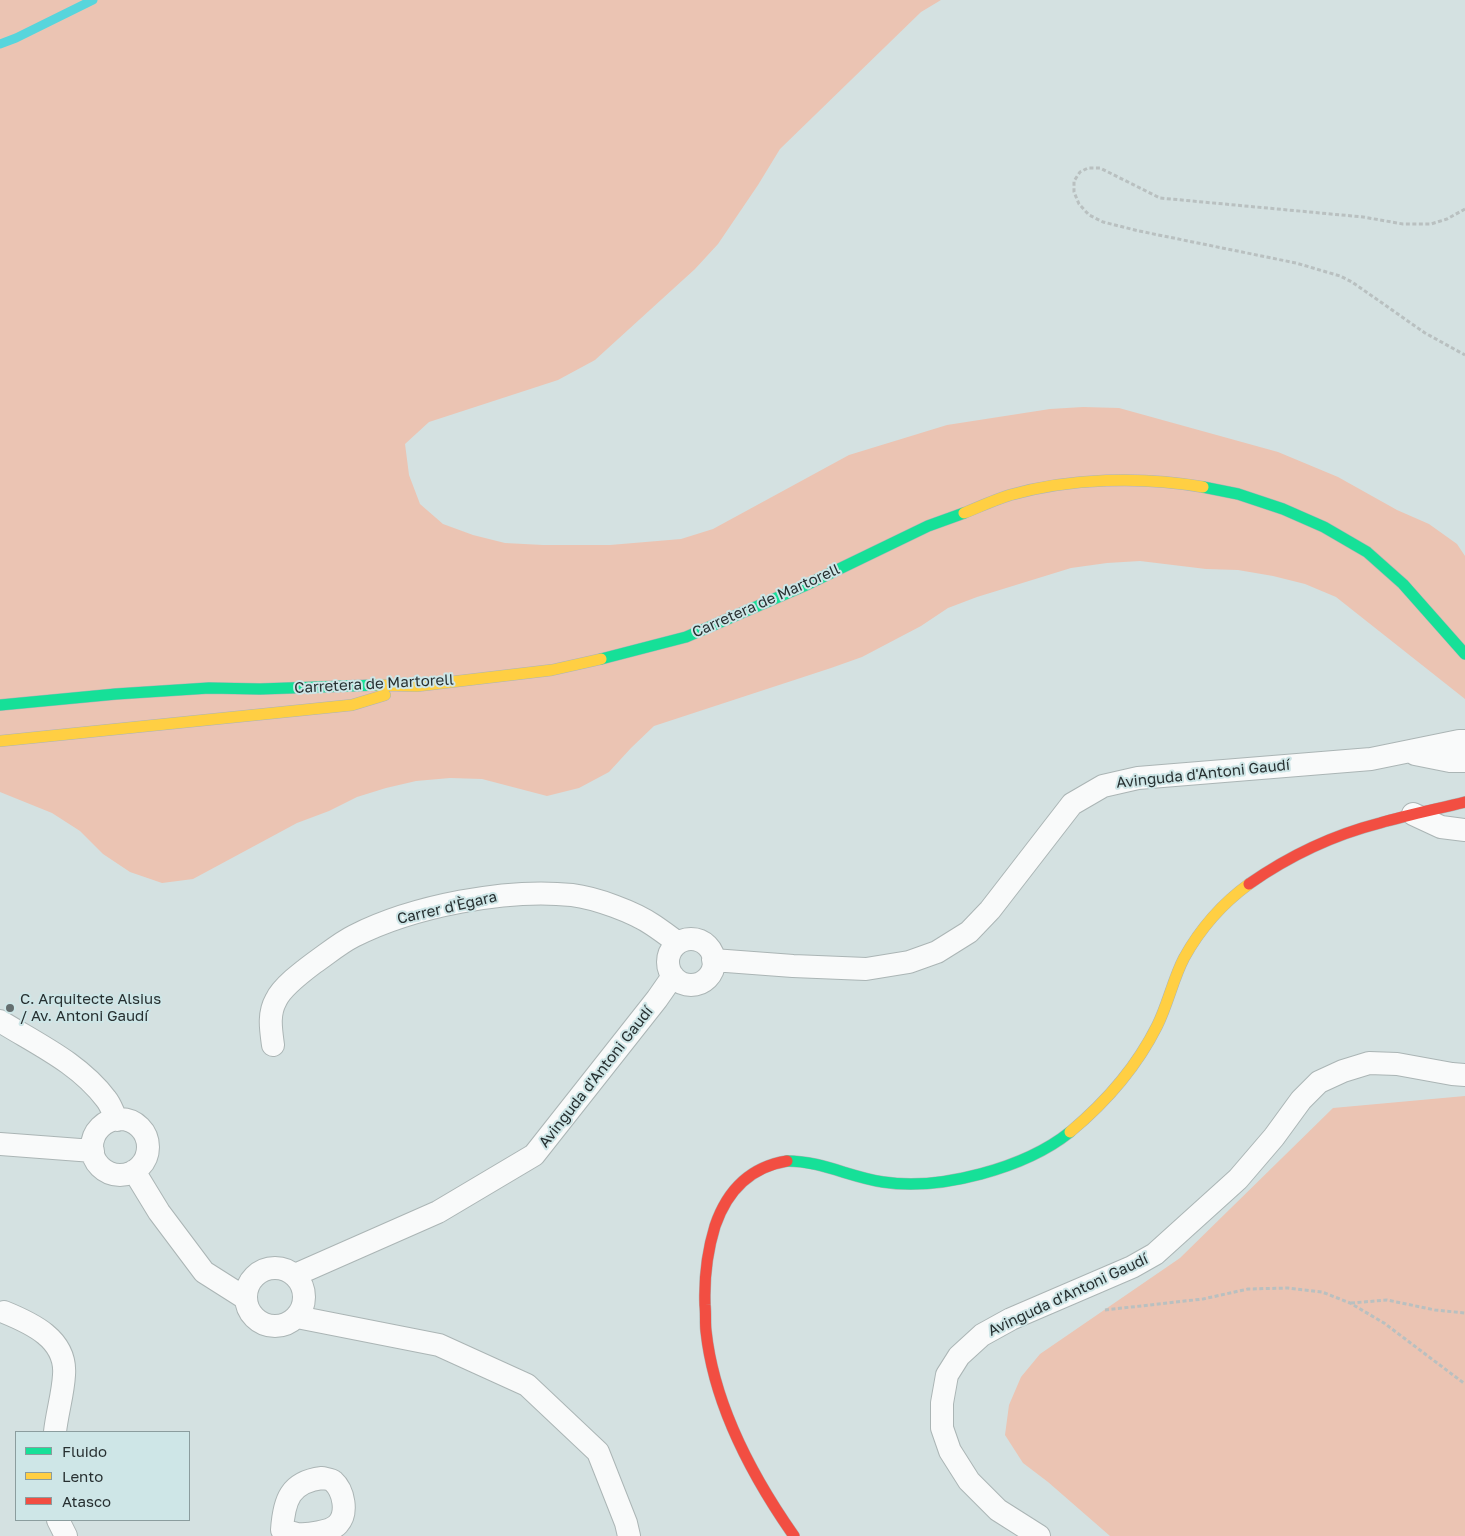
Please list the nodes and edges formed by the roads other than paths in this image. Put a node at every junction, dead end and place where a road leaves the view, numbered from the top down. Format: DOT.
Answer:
graph roads {
  1 [pos="1465,654"];
  2 [pos="417,686"];
  3 [pos="0,705"];
  4 [pos="0,741"];
  5 [pos="1465,741"];
  6 [pos="1407,752"];
  7 [pos="1465,761"];
  8 [pos="1465,802"];
  9 [pos="1413,814"];
  10 [pos="1465,830"];
  11 [pos="678,943"];
  12 [pos="713,960"];
  13 [pos="673,976"];
  14 [pos="0,1021"];
  15 [pos="273,1044"];
  16 [pos="1465,1075"];
  17 [pos="117,1120"];
  18 [pos="0,1144"];
  19 [pos="93,1151"];
  20 [pos="134,1171"];
  21 [pos="295,1275"];
  22 [pos="245,1298"];
  23 [pos="1,1315"];
  24 [pos="297,1316"];
  25 [pos="55,1431"];
  26 [pos="58,1521"];
  27 [pos="66,1536"];
  28 [pos="629,1536"];
  29 [pos="794,1536"];
  30 [pos="1039,1536"];
  1 -- 2 [label="main road, Carretera de Martorell"];
  2 -- 3 [label="main road, Carretera de Martorell"];
  2 -- 4 [label="main road"];
  5 -- 6 [label="street, Avinguda d'Antoni Gaudí"];
  6 -- 7 [label="street"];
  6 -- 12 [label="street, Avinguda d'Antoni Gaudí"];
  8 -- 9 [label="main road"];
  9 -- 10 [label="street"];
  9 -- 29 [label="main road"];
  11 -- 12 [label="street"];
  11 -- 13 [label="street"];
  11 -- 15 [label="street, Carrer d'Ègara"];
  12 -- 13 [label="street"];
  13 -- 21 [label="street, Avinguda d'Antoni Gaudí"];
  14 -- 17 [label="street"];
  16 -- 30 [label="street, Avinguda d'Antoni Gaudí"];
  17 -- 19 [label="street"];
  17 -- 20 [label="street"];
  18 -- 19 [label="street"];
  19 -- 20 [label="street"];
  20 -- 22 [label="street"];
  21 -- 22 [label="street"];
  21 -- 24 [label="street"];
  22 -- 24 [label="street"];
  23 -- 25 [label="street"];
  24 -- 28 [label="street"];
  26 -- 27 [label="street"];
}
